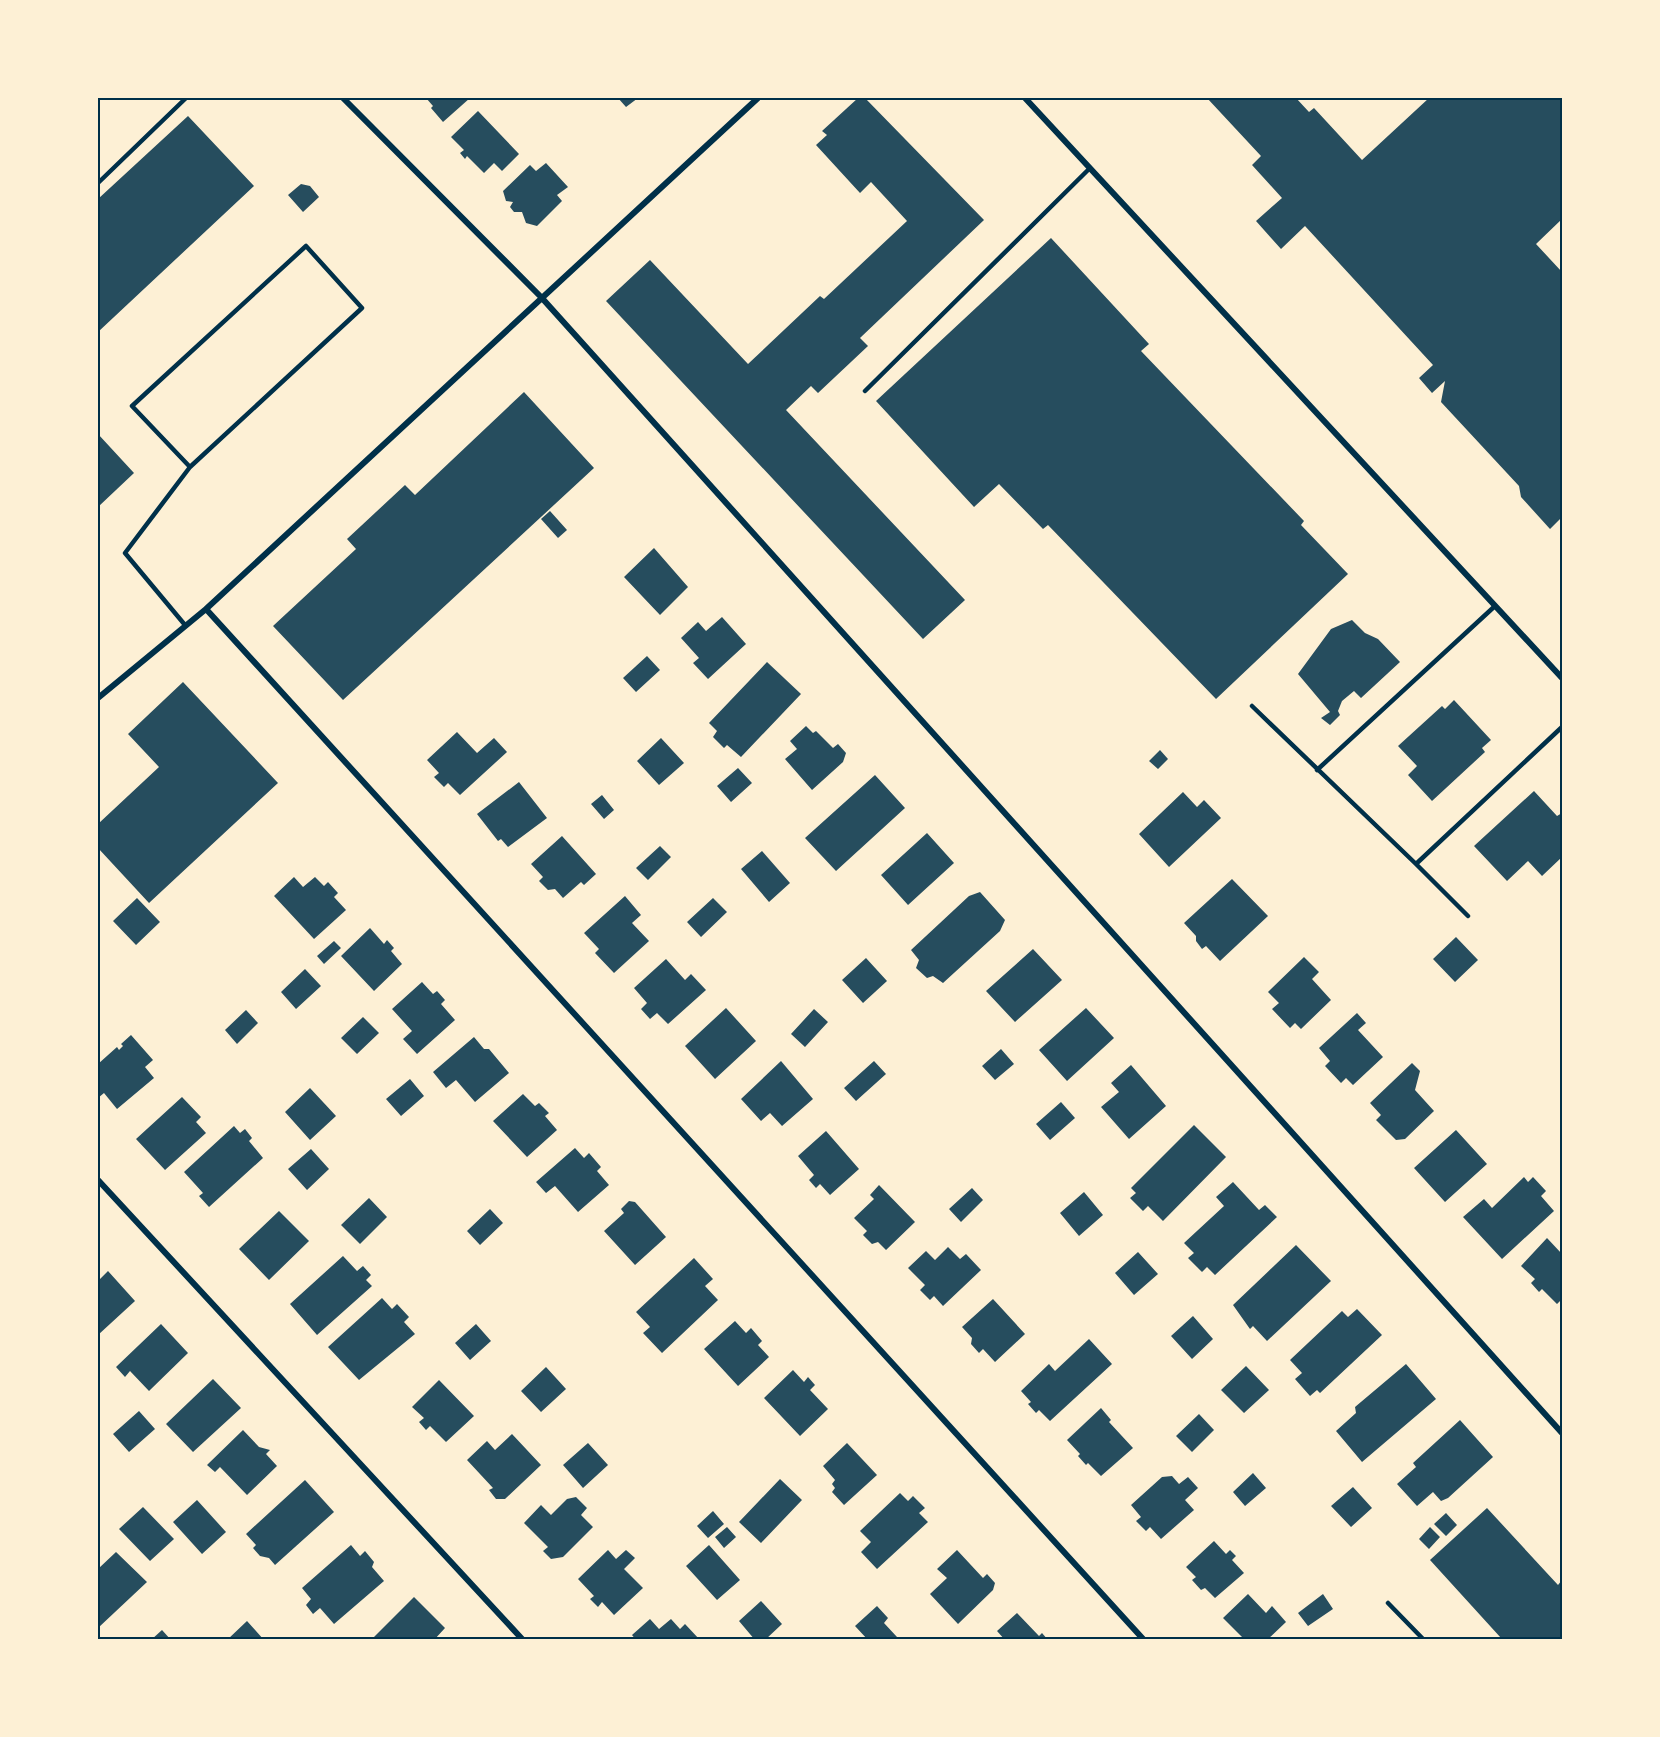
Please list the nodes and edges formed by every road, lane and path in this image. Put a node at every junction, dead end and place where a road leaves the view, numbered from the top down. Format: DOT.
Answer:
graph roads {
  1 [pos="186,98"];
  2 [pos="343,98"];
  3 [pos="758,98"];
  4 [pos="1025,98"];
  5 [pos="1090,168"];
  6 [pos="98,183"];
  7 [pos="541,297"];
  8 [pos="865,391"];
  9 [pos="190,467"];
  10 [pos="1495,606"];
  11 [pos="206,609"];
  12 [pos="185,625"];
  13 [pos="1563,678"];
  14 [pos="98,698"];
  15 [pos="1252,706"];
  16 [pos="1563,727"];
  17 [pos="1317,770"];
  18 [pos="1416,864"];
  19 [pos="1468,916"];
  20 [pos="98,1180"];
  21 [pos="1563,1433"];
  22 [pos="1388,1603"];
  23 [pos="523,1640"];
  24 [pos="1144,1640"];
  25 [pos="1424,1640"];
  1 -- 6 [label="lane"];
  2 -- 7 [label="street"];
  3 -- 7 [label="street"];
  4 -- 5 [label="street"];
  5 -- 8 [label="lane"];
  5 -- 10 [label="street"];
  7 -- 11 [label="street"];
  7 -- 21 [label="street"];
  9 -- 9 [label="lane"];
  9 -- 12 [label="lane"];
  10 -- 13 [label="street"];
  10 -- 17 [label="lane"];
  11 -- 12 [label="street"];
  11 -- 24 [label="street"];
  12 -- 14 [label="street"];
  15 -- 17 [label="lane"];
  16 -- 18 [label="lane"];
  17 -- 18 [label="lane"];
  18 -- 19 [label="lane"];
  20 -- 23 [label="street"];
  22 -- 25 [label="lane"];
}
